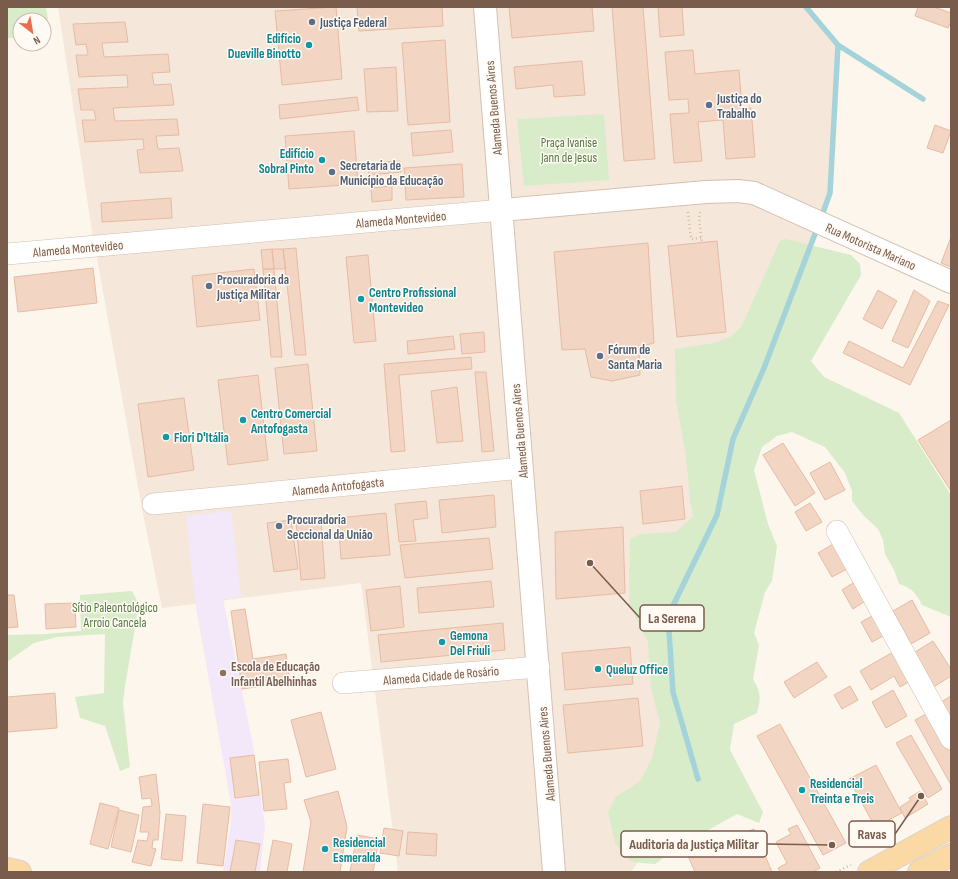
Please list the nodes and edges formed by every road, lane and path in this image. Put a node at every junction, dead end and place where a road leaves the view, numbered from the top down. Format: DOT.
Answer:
graph roads {
  1 [pos="485,7"];
  2 [pos="688,206"];
  3 [pos="791,209"];
  4 [pos="502,210"];
  5 [pos="699,216"];
  6 [pos="701,238"];
  7 [pos="702,242"];
  8 [pos="7,254"];
  9 [pos="951,282"];
  10 [pos="522,468"];
  11 [pos="153,504"];
  12 [pos="837,531"];
  13 [pos="539,667"];
  14 [pos="343,683"];
  15 [pos="951,739"];
  16 [pos="951,827"];
  17 [pos="951,855"];
  18 [pos="556,866"];
  19 [pos="7,869"];
  20 [pos="20,872"];
  21 [pos="869,872"];
  22 [pos="919,872"];
  1 -- 4 [label="street, Alameda Buenos Aires"];
  2 -- 6 [label="path"];
  3 -- 4 [label="street, Alameda Montevideo"];
  3 -- 9 [label="street, Rua Motorista Mariano"];
  4 -- 8 [label="street, Alameda Montevideo"];
  4 -- 10 [label="street, Alameda Buenos Aires"];
  5 -- 6 [label="path"];
  6 -- 7 [label="path"];
  10 -- 11 [label="street, Alameda Antofogasta"];
  10 -- 13 [label="street, Alameda Buenos Aires"];
  12 -- 15 [label="street"];
  13 -- 14 [label="street, Alameda Cidade de Rosário"];
  13 -- 18 [label="street, Alameda Buenos Aires"];
  16 -- 21 [label="main road"];
  17 -- 22 [label="main road"];
  19 -- 20 [label="main road"];
}
